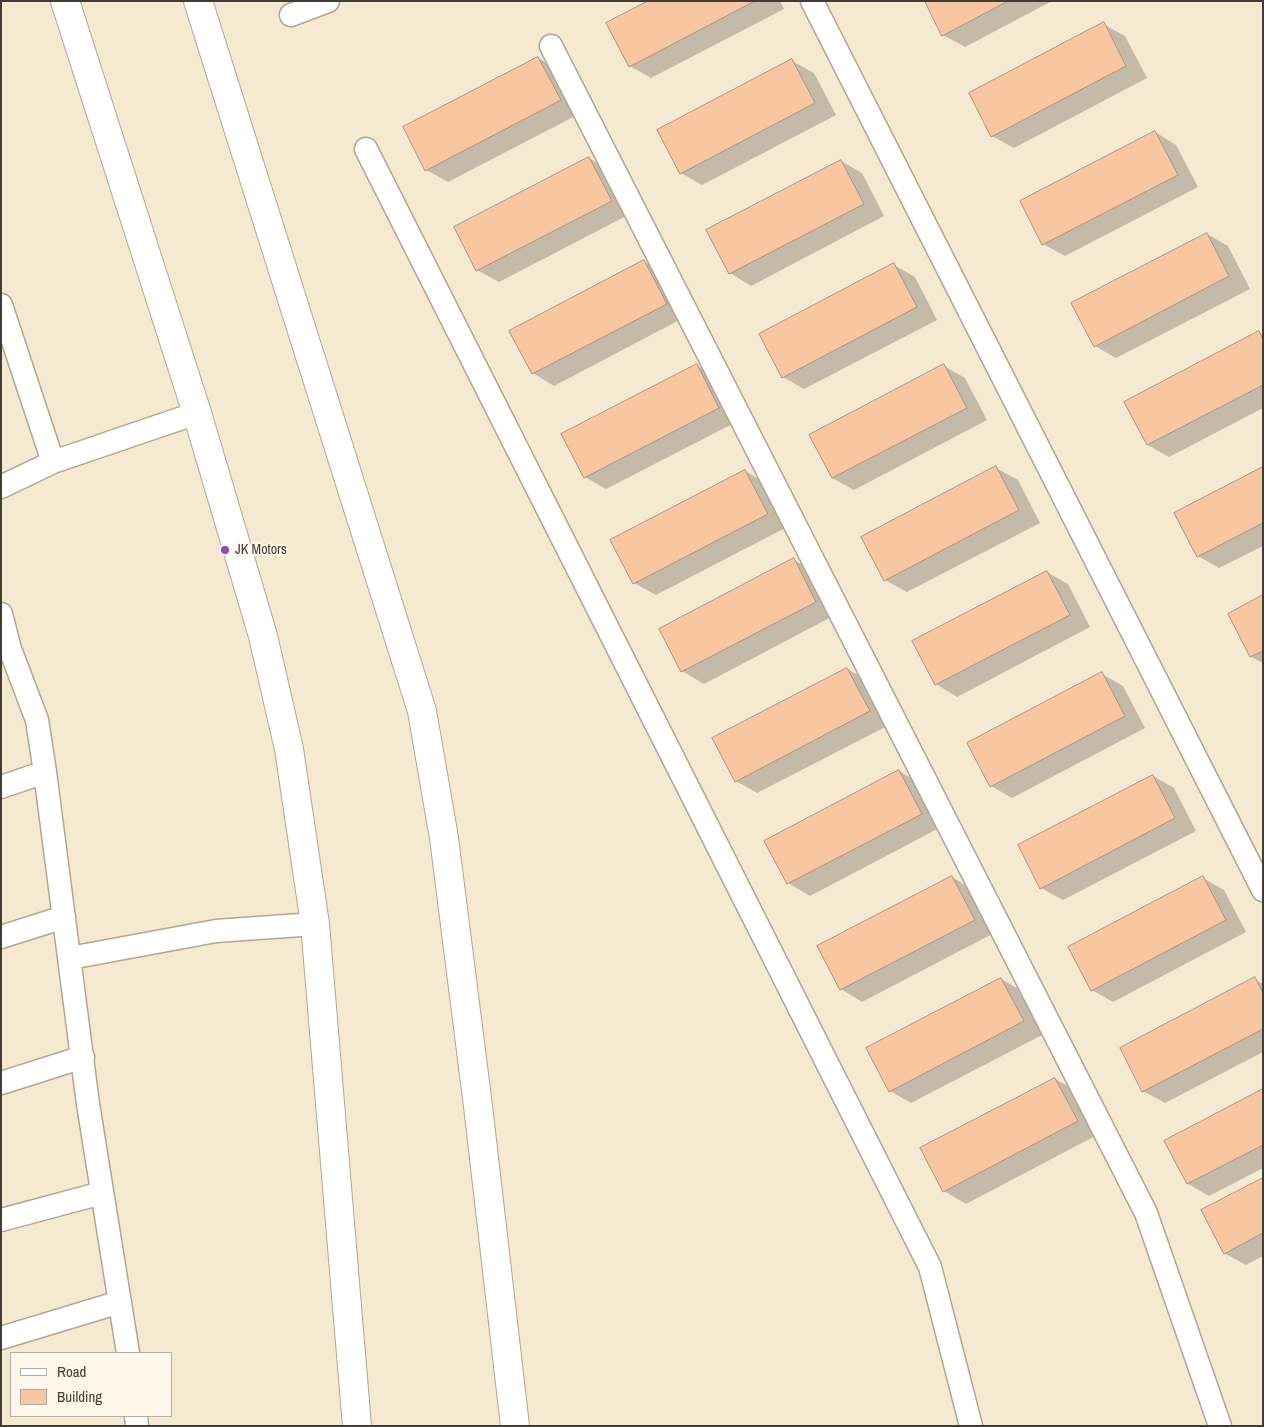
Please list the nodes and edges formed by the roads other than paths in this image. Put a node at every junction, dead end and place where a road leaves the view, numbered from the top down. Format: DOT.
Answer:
graph roads {
  1 [pos="65,1"];
  2 [pos="198,1"];
  3 [pos="328,1"];
  4 [pos="812,1"];
  5 [pos="291,15"];
  6 [pos="551,46"];
  7 [pos="366,149"];
  8 [pos="1,305"];
  9 [pos="197,413"];
  10 [pos="53,462"];
  11 [pos="1,487"];
  12 [pos="1,614"];
  13 [pos="6,650"];
  14 [pos="45,772"];
  15 [pos="1,787"];
  16 [pos="1263,890"];
  17 [pos="64,917"];
  18 [pos="315,924"];
  19 [pos="1,937"];
  20 [pos="70,958"];
  21 [pos="82,1058"];
  22 [pos="1,1083"];
  23 [pos="102,1193"];
  24 [pos="1,1220"];
  25 [pos="120,1302"];
  26 [pos="1,1338"];
  27 [pos="128,1352"];
  28 [pos="357,1426"];
  29 [pos="515,1426"];
  30 [pos="971,1426"];
  31 [pos="1220,1426"];
  1 -- 9 [label="main road"];
  2 -- 29 [label="main road"];
  3 -- 5 [label="street"];
  4 -- 16 [label="street"];
  6 -- 31 [label="street"];
  7 -- 30 [label="street"];
  8 -- 10 [label="street"];
  9 -- 10 [label="street"];
  9 -- 18 [label="main road"];
  10 -- 11 [label="street"];
  12 -- 13 [label="street"];
  13 -- 14 [label="street"];
  14 -- 15 [label="street"];
  14 -- 17 [label="street"];
  17 -- 19 [label="street"];
  17 -- 20 [label="street"];
  18 -- 20 [label="street"];
  18 -- 28 [label="main road"];
  20 -- 21 [label="street"];
  21 -- 22 [label="street"];
  21 -- 23 [label="street"];
  23 -- 24 [label="street"];
  23 -- 25 [label="street"];
  25 -- 26 [label="street"];
  25 -- 27 [label="street"];
}
